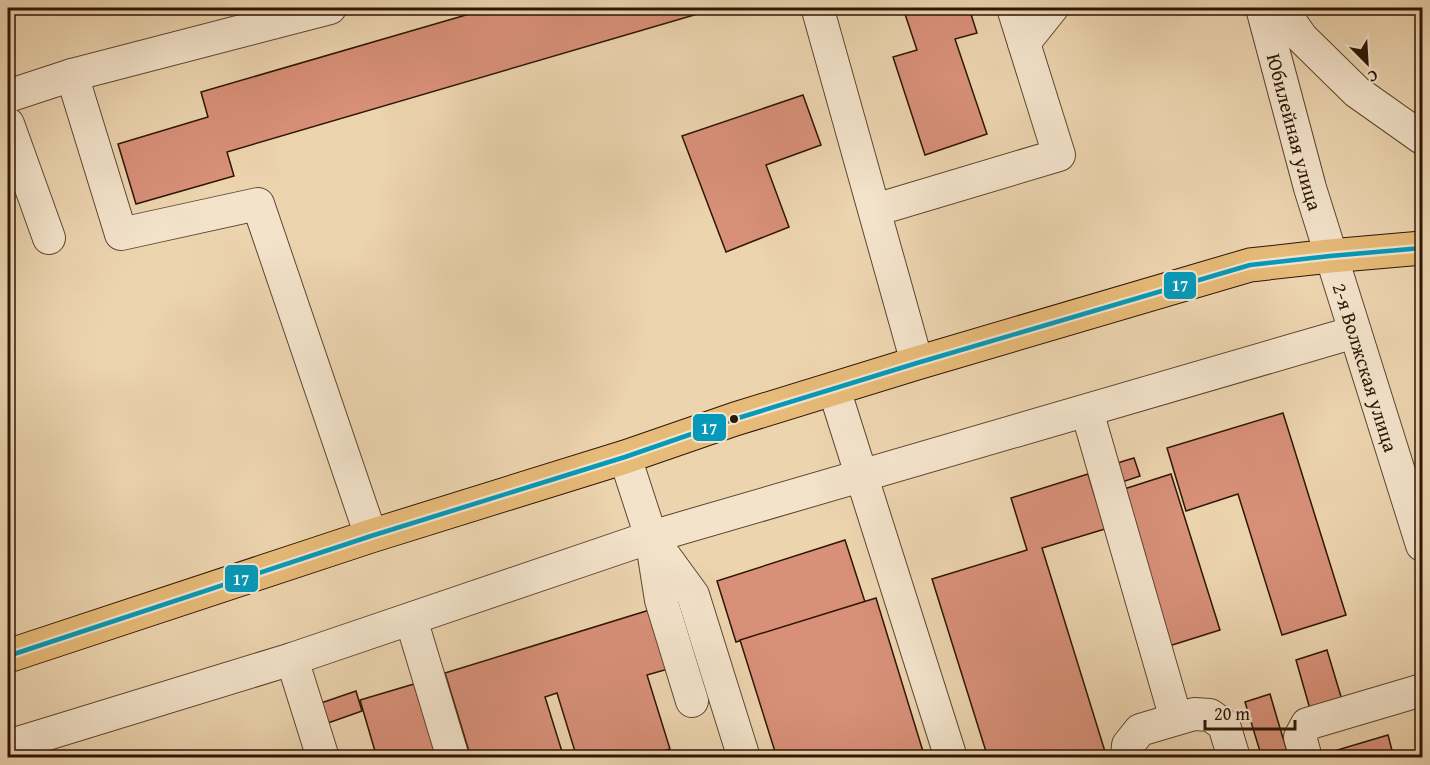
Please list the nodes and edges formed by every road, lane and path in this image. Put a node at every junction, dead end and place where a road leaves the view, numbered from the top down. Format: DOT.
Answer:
graph roads {
  1 [pos="330,8"];
  2 [pos="819,8"];
  3 [pos="1013,8"];
  4 [pos="1052,8"];
  5 [pos="1262,8"];
  6 [pos="1281,8"];
  7 [pos="1024,43"];
  8 [pos="72,75"];
  9 [pos="8,96"];
  10 [pos="8,123"];
  11 [pos="1422,136"];
  12 [pos="875,210"];
  13 [pos="49,238"];
  14 [pos="1422,248"];
  15 [pos="1330,256"];
  16 [pos="1355,332"];
  17 [pos="917,363"];
  18 [pos="834,388"];
  19 [pos="1087,411"];
  20 [pos="625,457"];
  21 [pos="862,476"];
  22 [pos="371,536"];
  23 [pos="651,537"];
  24 [pos="1422,545"];
  25 [pos="411,619"];
  26 [pos="8,656"];
  27 [pos="292,659"];
  28 [pos="1422,690"];
  29 [pos="692,701"];
  30 [pos="1176,719"];
  31 [pos="8,746"];
  32 [pos="323,758"];
  33 [pos="453,758"];
  34 [pos="744,758"];
  35 [pos="951,758"];
  36 [pos="1127,758"];
  37 [pos="1234,758"];
  38 [pos="1306,758"];
  1 -- 8 [label="street"];
  2 -- 12 [label="street"];
  3 -- 7 [label="street"];
  4 -- 7 [label="street"];
  5 -- 15 [label="street, Юбилейная улица"];
  6 -- 11 [label="street"];
  7 -- 12 [label="street"];
  8 -- 9 [label="street"];
  8 -- 22 [label="street"];
  10 -- 13 [label="street"];
  12 -- 17 [label="street"];
  14 -- 15 [label="highway"];
  15 -- 16 [label="street, 2-я Волжская улица"];
  15 -- 17 [label="highway"];
  16 -- 19 [label="street"];
  16 -- 24 [label="street, 2-я Волжская улица"];
  17 -- 18 [label="highway"];
  18 -- 20 [label="highway"];
  18 -- 21 [label="street"];
  19 -- 21 [label="street"];
  19 -- 30 [label="street"];
  20 -- 22 [label="highway"];
  20 -- 23 [label="street"];
  21 -- 23 [label="street"];
  21 -- 35 [label="street"];
  22 -- 26 [label="highway"];
  23 -- 25 [label="street"];
  23 -- 29 [label="street"];
  23 -- 34 [label="street"];
  25 -- 27 [label="street"];
  25 -- 33 [label="street"];
  27 -- 31 [label="street"];
  27 -- 32 [label="street"];
  28 -- 38 [label="street"];
  30 -- 36 [label="street"];
  30 -- 37 [label="street"];
}
